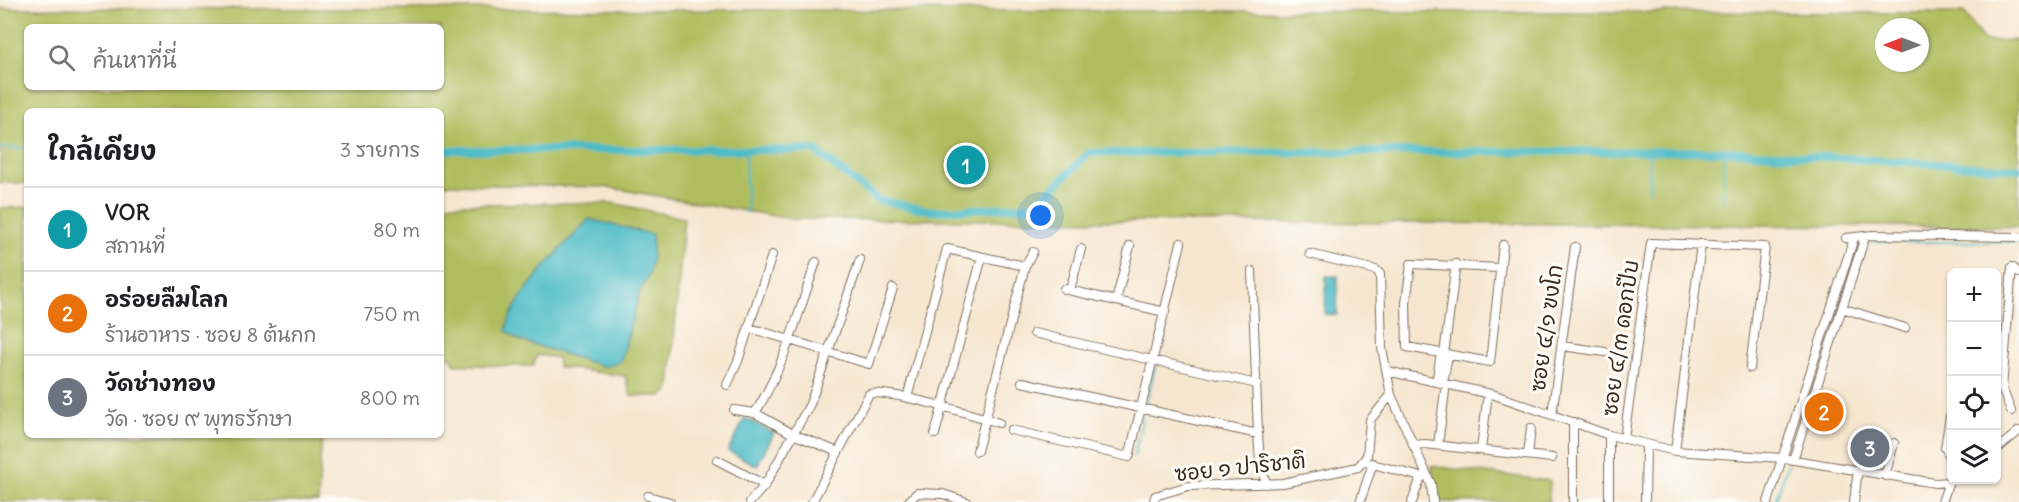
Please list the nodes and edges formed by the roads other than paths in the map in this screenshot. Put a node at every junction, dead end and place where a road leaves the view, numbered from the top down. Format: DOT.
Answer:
graph roads {
  1 [pos="1865,237"];
  2 [pos="2019,237"];
  3 [pos="1181,243"];
  4 [pos="1701,244"];
  5 [pos="1503,245"];
  6 [pos="1130,246"];
  7 [pos="1575,247"];
  8 [pos="1081,249"];
  9 [pos="1033,252"];
  10 [pos="1310,254"];
  11 [pos="772,255"];
  12 [pos="982,257"];
  13 [pos="860,260"];
  14 [pos="816,262"];
  15 [pos="1456,264"];
  16 [pos="1025,266"];
  17 [pos="1500,268"];
  18 [pos="1251,271"];
  19 [pos="2019,273"];
  20 [pos="893,288"];
  21 [pos="1116,301"];
  22 [pos="1842,308"];
  23 [pos="1165,312"];
  24 [pos="750,328"];
  25 [pos="1905,328"];
  26 [pos="1034,333"];
  27 [pos="789,340"];
  28 [pos="1562,346"];
  29 [pos="1605,352"];
  30 [pos="829,353"];
  31 [pos="1444,354"];
  32 [pos="1153,360"];
  33 [pos="1750,368"];
  34 [pos="1387,372"];
  35 [pos="1022,382"];
  36 [pos="1257,384"];
  37 [pos="727,385"];
  38 [pos="1442,386"];
  39 [pos="1804,393"];
  40 [pos="1390,395"];
  41 [pos="1814,395"];
  42 [pos="907,398"];
  43 [pos="1487,401"];
  44 [pos="942,408"];
  45 [pos="1141,409"];
  46 [pos="734,410"];
  47 [pos="2011,411"];
  48 [pos="754,413"];
  49 [pos="1552,414"];
  50 [pos="985,418"];
  51 [pos="1573,422"];
  52 [pos="999,423"];
  53 [pos="1531,428"];
  54 [pos="1011,430"];
  55 [pos="2019,431"];
  56 [pos="793,434"];
  57 [pos="935,434"];
  58 [pos="1258,434"];
  59 [pos="1609,435"];
  60 [pos="1947,435"];
  61 [pos="1624,439"];
  62 [pos="1894,442"];
  63 [pos="1413,445"];
  64 [pos="1438,445"];
  65 [pos="1646,445"];
  66 [pos="2001,446"];
  67 [pos="1481,450"];
  68 [pos="977,451"];
  69 [pos="1675,451"];
  70 [pos="1947,451"];
  71 [pos="838,452"];
  72 [pos="1528,455"];
  73 [pos="1552,458"];
  74 [pos="1782,458"];
  75 [pos="717,460"];
  76 [pos="1793,460"];
  77 [pos="1369,463"];
  78 [pos="1858,469"];
  79 [pos="1424,476"];
  80 [pos="1886,476"];
  81 [pos="1947,481"];
  82 [pos="1266,484"];
  83 [pos="1949,484"];
  84 [pos="765,485"];
  85 [pos="648,496"];
  86 [pos="670,502"];
  87 [pos="750,502"];
  88 [pos="812,502"];
  89 [pos="908,502"];
  90 [pos="967,502"];
  91 [pos="1154,502"];
  92 [pos="1360,502"];
  93 [pos="1412,502"];
  94 [pos="1433,502"];
  95 [pos="1573,502"];
  96 [pos="1609,502"];
  97 [pos="1645,502"];
  98 [pos="1768,502"];
  99 [pos="1854,502"];
  100 [pos="1942,502"];
  1 -- 2 [label="street"];
  1 -- 22 [label="street"];
  1 -- 39 [label="street"];
  3 -- 23 [label="street"];
  4 -- 33 [label="street"];
  4 -- 61 [label="street, ซอย ๔/๓ ดอกปีบ"];
  4 -- 69 [label="street"];
  5 -- 17 [label="street"];
  6 -- 21 [label="street"];
  7 -- 28 [label="street, ซอย ๔/๑ ฃงโก"];
  8 -- 21 [label="street"];
  9 -- 16 [label="street"];
  10 -- 34 [label="street"];
  11 -- 24 [label="street"];
  12 -- 16 [label="street"];
  12 -- 42 [label="street"];
  12 -- 44 [label="street"];
  13 -- 30 [label="street"];
  14 -- 27 [label="street"];
  15 -- 17 [label="street"];
  15 -- 31 [label="street"];
  15 -- 31 [label="street"];
  16 -- 50 [label="street"];
  17 -- 31 [label="street"];
  18 -- 36 [label="street"];
  19 -- 47 [label="street"];
  20 -- 30 [label="street"];
  21 -- 23 [label="street"];
  22 -- 25 [label="street"];
  22 -- 41 [label="street"];
  23 -- 32 [label="street"];
  24 -- 27 [label="street"];
  24 -- 37 [label="street"];
  26 -- 32 [label="street"];
  27 -- 30 [label="street"];
  27 -- 48 [label="street"];
  28 -- 29 [label="street"];
  28 -- 49 [label="street, ซอย ๔/๑ ฃงโก"];
  30 -- 56 [label="street"];
  31 -- 38 [label="street"];
  32 -- 36 [label="street"];
  32 -- 45 [label="street"];
  34 -- 38 [label="street"];
  34 -- 40 [label="street"];
  35 -- 45 [label="street"];
  36 -- 58 [label="street"];
  38 -- 49 [label="street"];
  38 -- 64 [label="street"];
  39 -- 41 [label="street"];
  39 -- 74 [label="street"];
  40 -- 63 [label="street"];
  40 -- 77 [label="street"];
  41 -- 76 [label="street"];
  42 -- 44 [label="street"];
  42 -- 71 [label="street"];
  43 -- 67 [label="street"];
  44 -- 50 [label="street"];
  44 -- 57 [label="street"];
  45 -- 54 [label="street"];
  45 -- 58 [label="street"];
  46 -- 48 [label="street"];
  48 -- 56 [label="street"];
  49 -- 51 [label="street"];
  50 -- 52 [label="street"];
  50 -- 68 [label="street"];
  51 -- 59 [label="street"];
  51 -- 95 [label="street"];
  53 -- 72 [label="street"];
  55 -- 66 [label="street"];
  56 -- 71 [label="street"];
  56 -- 84 [label="street"];
  58 -- 82 [label="street"];
  59 -- 61 [label="street"];
  59 -- 96 [label="street"];
  60 -- 70 [label="street"];
  61 -- 65 [label="street"];
  62 -- 80 [label="street"];
  63 -- 64 [label="street"];
  63 -- 79 [label="street"];
  64 -- 67 [label="street"];
  65 -- 69 [label="street"];
  65 -- 97 [label="street"];
  67 -- 72 [label="street"];
  69 -- 74 [label="street"];
  71 -- 88 [label="street"];
  72 -- 73 [label="street"];
  74 -- 76 [label="street"];
  74 -- 98 [label="street"];
  75 -- 84 [label="street"];
  76 -- 78 [label="street"];
  77 -- 79 [label="street"];
  77 -- 82 [label="street, ซอย ๑ ปาริชาติ"];
  77 -- 92 [label="street"];
  78 -- 80 [label="street"];
  78 -- 99 [label="street"];
  79 -- 93 [label="street"];
  79 -- 94 [label="street"];
  80 -- 81 [label="street"];
  82 -- 91 [label="street, ซอย ๑ ปาริชาติ"];
  83 -- 100 [label="street"];
  84 -- 87 [label="street"];
  85 -- 86 [label="street"];
  89 -- 90 [label="street"];
}
